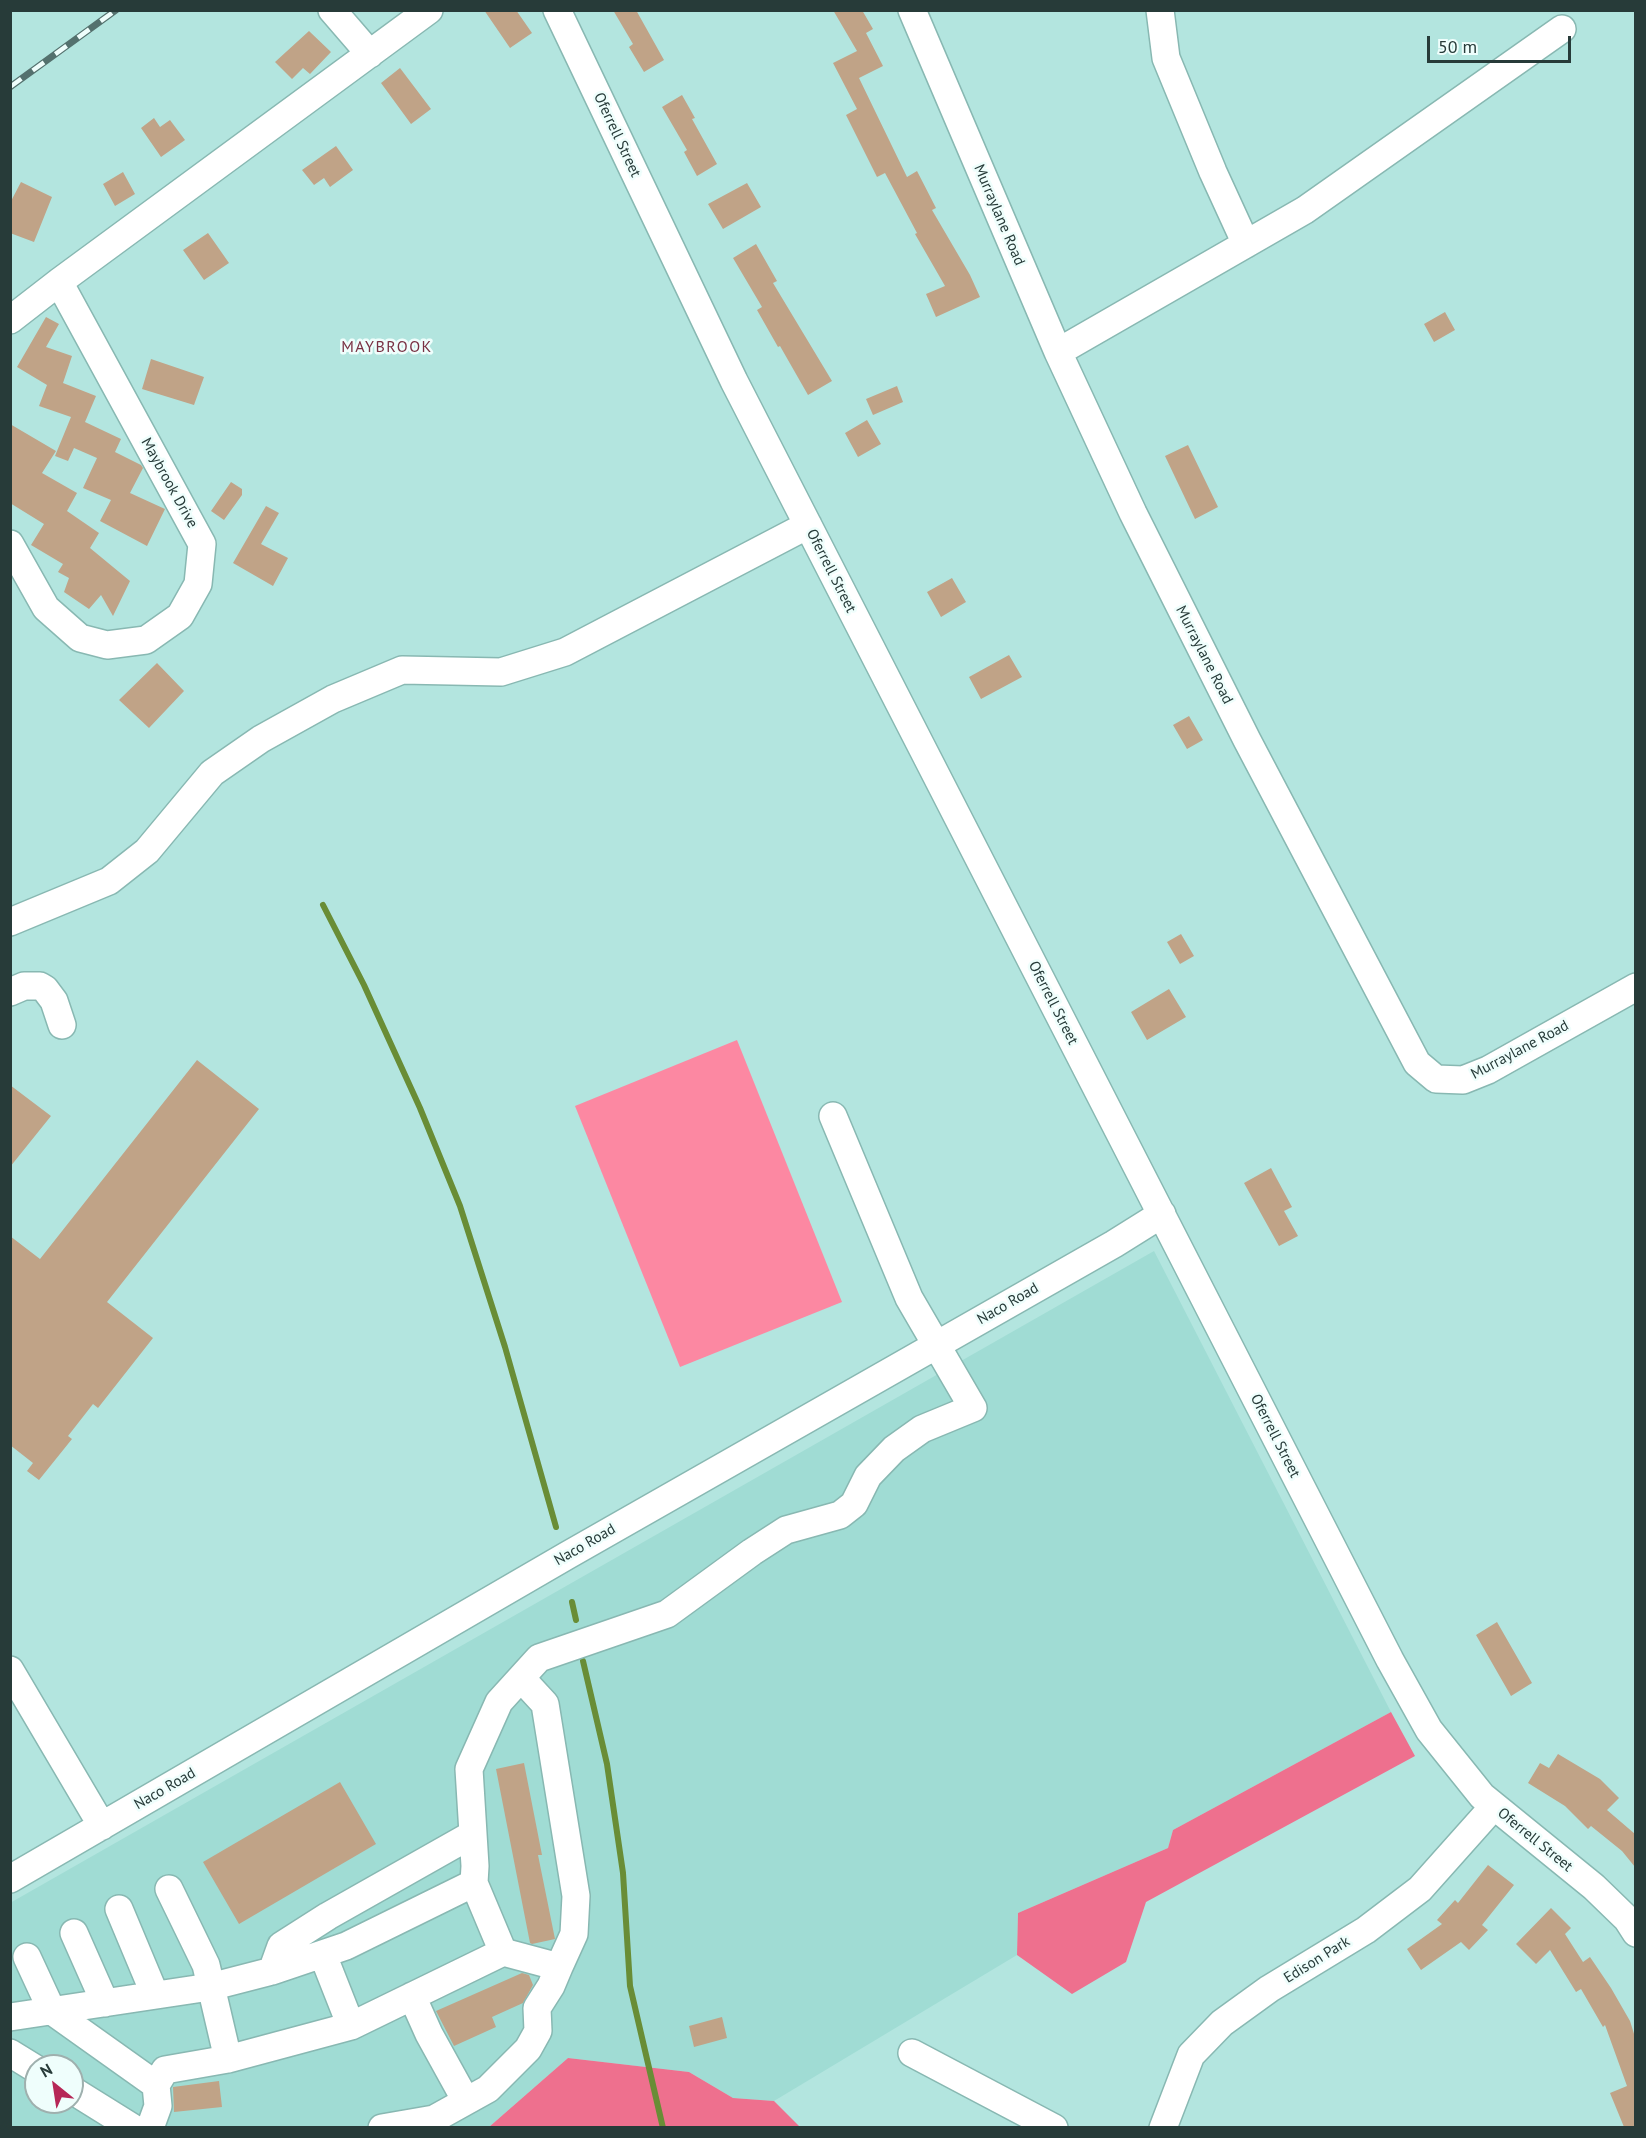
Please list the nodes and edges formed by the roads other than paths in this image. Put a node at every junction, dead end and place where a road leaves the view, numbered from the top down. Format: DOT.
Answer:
graph roads {
  1 [pos="332,10"];
  2 [pos="429,10"];
  3 [pos="557,10"];
  4 [pos="912,10"];
  5 [pos="1160,10"];
  6 [pos="1562,29"];
  7 [pos="370,54"];
  8 [pos="1246,244"];
  9 [pos="59,282"];
  10 [pos="10,320"];
  11 [pos="1058,352"];
  12 [pos="808,525"];
  13 [pos="10,544"];
  14 [pos="10,922"];
  15 [pos="1635,987"];
  16 [pos="10,992"];
  17 [pos="62,1025"];
  18 [pos="833,1116"];
  19 [pos="1162,1214"];
  20 [pos="937,1344"];
  21 [pos="10,1670"];
  22 [pos="521,1678"];
  23 [pos="1494,1806"];
  24 [pos="102,1826"];
  25 [pos="473,1834"];
  26 [pos="10,1879"];
  27 [pos="474,1883"];
  28 [pos="170,1889"];
  29 [pos="119,1909"];
  30 [pos="74,1933"];
  31 [pos="1635,1933"];
  32 [pos="502,1952"];
  33 [pos="323,1955"];
  34 [pos="27,1957"];
  35 [pos="559,1967"];
  36 [pos="272,1971"];
  37 [pos="210,1987"];
  38 [pos="155,1995"];
  39 [pos="412,1996"];
  40 [pos="105,2003"];
  41 [pos="52,2011"];
  42 [pos="10,2017"];
  43 [pos="351,2026"];
  44 [pos="10,2053"];
  45 [pos="912,2053"];
  46 [pos="228,2059"];
  47 [pos="24,2061"];
  48 [pos="156,2085"];
  49 [pos="84,2097"];
  50 [pos="466,2101"];
  51 [pos="134,2127"];
  52 [pos="150,2127"];
  53 [pos="382,2127"];
  54 [pos="1054,2127"];
  55 [pos="1163,2127"];
  1 -- 7 [label="street"];
  2 -- 7 [label="street"];
  3 -- 12 [label="street, Oferrell Street"];
  4 -- 11 [label="street, Murraylane Road"];
  5 -- 8 [label="street"];
  6 -- 8 [label="street"];
  7 -- 9 [label="street"];
  8 -- 11 [label="street"];
  9 -- 10 [label="street"];
  9 -- 13 [label="street, Maybrook Drive"];
  11 -- 15 [label="street, Murraylane Road"];
  12 -- 14 [label="street"];
  12 -- 19 [label="street, Oferrell Street"];
  16 -- 17 [label="street"];
  18 -- 20 [label="street"];
  19 -- 20 [label="street, Naco Road"];
  19 -- 23 [label="street, Oferrell Street"];
  20 -- 22 [label="street"];
  20 -- 24 [label="street, Naco Road"];
  21 -- 24 [label="street"];
  22 -- 25 [label="street"];
  22 -- 35 [label="street"];
  23 -- 31 [label="street, Oferrell Street"];
  23 -- 55 [label="street, Edison Park"];
  24 -- 26 [label="street, Naco Road"];
  25 -- 27 [label="street"];
  25 -- 36 [label="street"];
  27 -- 32 [label="street"];
  27 -- 33 [label="street"];
  28 -- 37 [label="street"];
  29 -- 38 [label="street"];
  30 -- 40 [label="street"];
  32 -- 35 [label="street"];
  32 -- 39 [label="street"];
  33 -- 36 [label="street"];
  33 -- 43 [label="street"];
  34 -- 41 [label="street"];
  35 -- 50 [label="street"];
  36 -- 37 [label="street"];
  37 -- 38 [label="street"];
  37 -- 46 [label="street"];
  38 -- 40 [label="street"];
  39 -- 43 [label="street"];
  39 -- 50 [label="street"];
  40 -- 41 [label="street"];
  41 -- 42 [label="street"];
  41 -- 48 [label="street"];
  43 -- 46 [label="street"];
  44 -- 47 [label="street"];
  45 -- 54 [label="street"];
  46 -- 48 [label="street"];
  48 -- 52 [label="street"];
  49 -- 51 [label="street"];
  50 -- 53 [label="street"];
}
